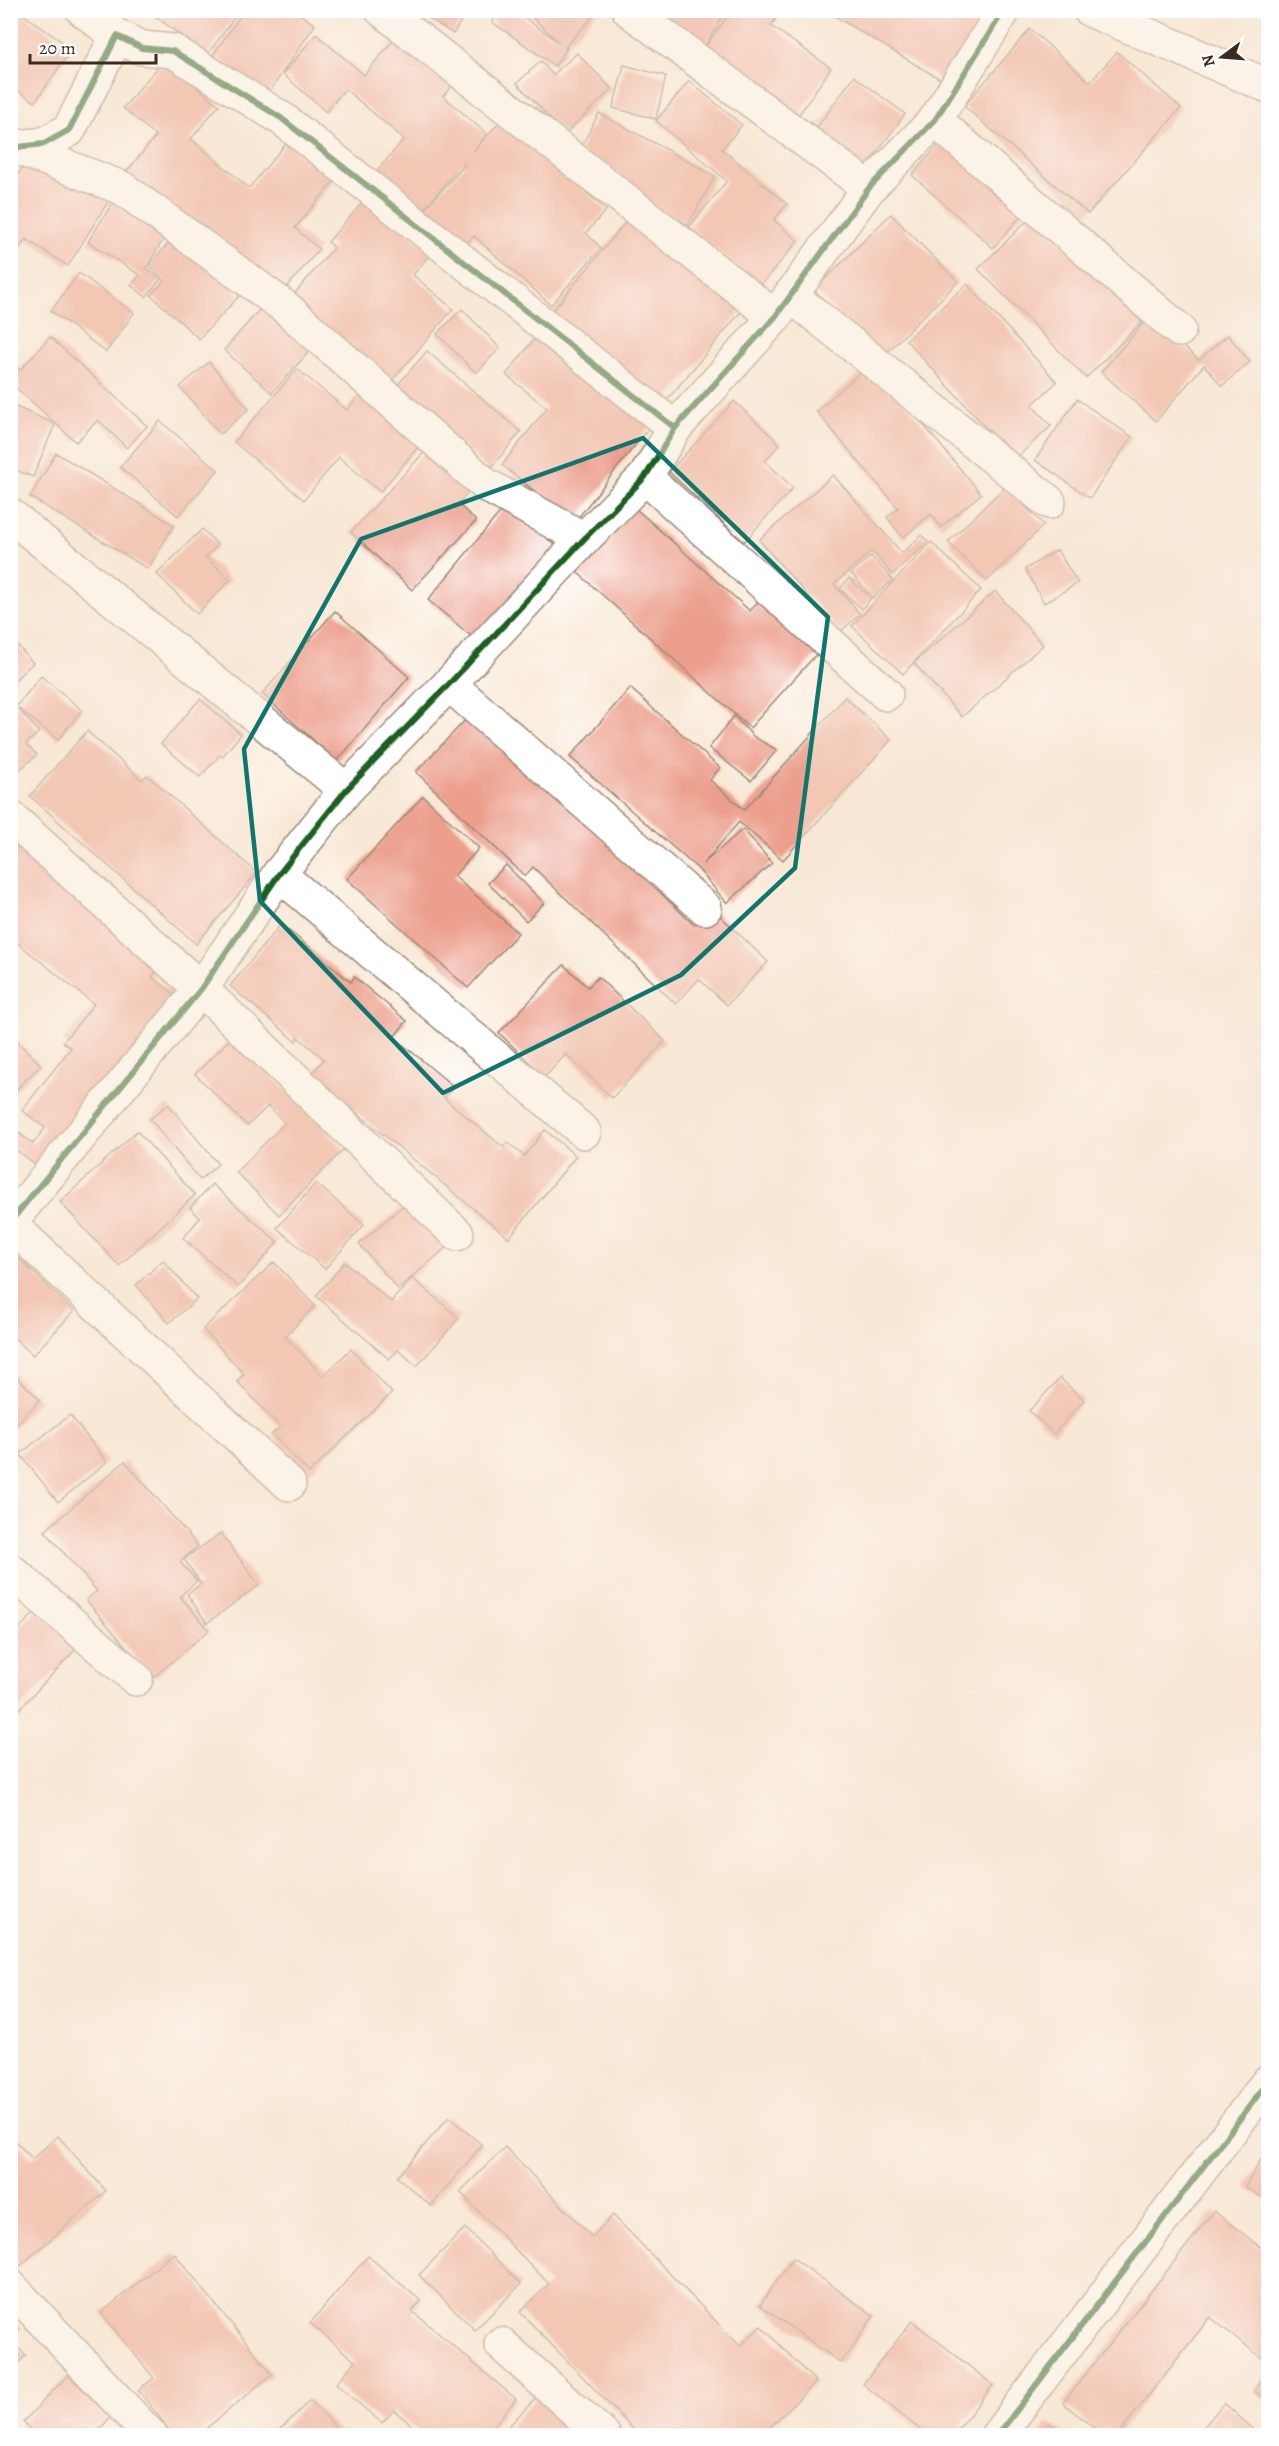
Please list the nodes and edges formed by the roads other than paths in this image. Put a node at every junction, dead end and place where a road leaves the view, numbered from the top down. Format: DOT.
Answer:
graph roads {
  1 [pos="83,10"];
  2 [pos="382,10"];
  3 [pos="629,10"];
  4 [pos="1004,10"];
  5 [pos="1090,10"];
  6 [pos="117,36"];
  7 [pos="1269,86"];
  8 [pos="935,120"];
  9 [pos="13,147"];
  10 [pos="869,188"];
  11 [pos="782,306"];
  12 [pos="1179,330"];
  13 [pos="675,428"];
  14 [pos="645,477"];
  15 [pos="1049,502"];
  16 [pos="10,515"];
  17 [pos="584,539"];
  18 [pos="449,684"];
  19 [pos="886,694"];
  20 [pos="346,790"];
  21 [pos="10,817"];
  22 [pos="279,874"];
  23 [pos="705,908"];
  24 [pos="201,989"];
  25 [pos="584,1132"];
  26 [pos="10,1223"];
  27 [pos="457,1234"];
  28 [pos="289,1484"];
  29 [pos="10,1570"];
  30 [pos="136,1678"];
  31 [pos="1269,2082"];
  32 [pos="10,2286"];
  33 [pos="501,2344"];
  34 [pos="151,2436"];
  35 [pos="604,2436"];
  36 [pos="997,2436"];
  1 -- 6 [label="street"];
  2 -- 11 [label="street"];
  3 -- 10 [label="street"];
  4 -- 8 [label="street"];
  5 -- 7 [label="street"];
  6 -- 9 [label="street"];
  6 -- 13 [label="street"];
  8 -- 10 [label="street"];
  8 -- 12 [label="street"];
  9 -- 17 [label="street"];
  10 -- 11 [label="street"];
  11 -- 13 [label="street"];
  11 -- 15 [label="street"];
  13 -- 14 [label="street"];
  14 -- 17 [label="street"];
  14 -- 19 [label="street"];
  16 -- 20 [label="street"];
  17 -- 18 [label="street"];
  18 -- 20 [label="street"];
  18 -- 23 [label="street"];
  20 -- 22 [label="street"];
  21 -- 24 [label="street"];
  22 -- 24 [label="street"];
  22 -- 25 [label="street"];
  24 -- 26 [label="street"];
  24 -- 27 [label="street"];
  26 -- 28 [label="street"];
  29 -- 30 [label="street"];
  31 -- 36 [label="street"];
  32 -- 34 [label="street"];
  33 -- 35 [label="street"];
}
